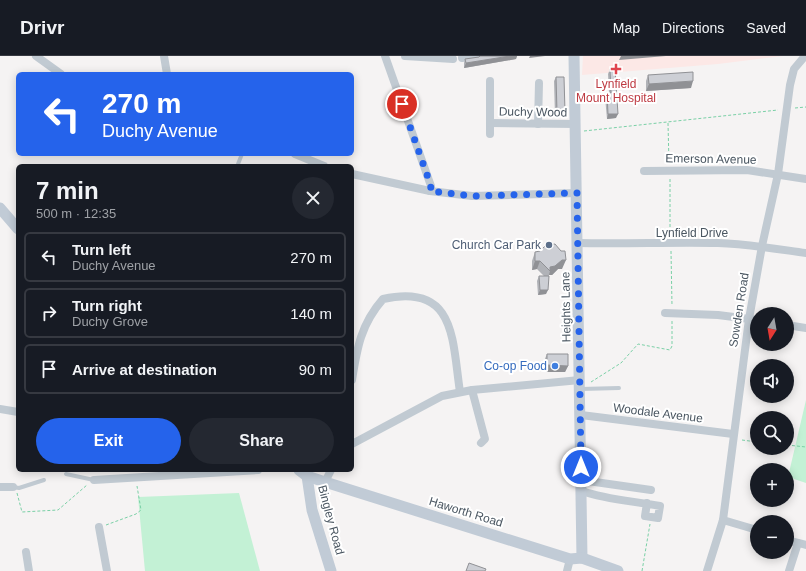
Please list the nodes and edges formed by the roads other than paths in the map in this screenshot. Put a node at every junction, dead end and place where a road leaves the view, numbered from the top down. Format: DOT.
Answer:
graph roads {
  1 [pos="36,56"];
  2 [pos="164,56"];
  3 [pos="385,56"];
  4 [pos="405,56"];
  5 [pos="476,56"];
  6 [pos="574,56"];
  7 [pos="805,56"];
  8 [pos="59,72"];
  9 [pos="167,72"];
  10 [pos="490,81"];
  11 [pos="539,83"];
  12 [pos="490,123"];
  13 [pos="538,124"];
  14 [pos="576,128"];
  15 [pos="490,134"];
  16 [pos="241,156"];
  17 [pos="300,156"];
  18 [pos="238,164"];
  19 [pos="319,164"];
  20 [pos="644,170"];
  21 [pos="354,174"];
  22 [pos="778,174"];
  23 [pos="806,179"];
  24 [pos="430,191"];
  25 [pos="577,193"];
  26 [pos="0,208"];
  27 [pos="16,227"];
  28 [pos="578,243"];
  29 [pos="762,246"];
  30 [pos="806,253"];
  31 [pos="754,307"];
  32 [pos="669,313"];
  33 [pos="750,319"];
  34 [pos="794,326"];
  35 [pos="806,328"];
  36 [pos="750,337"];
  37 [pos="354,370"];
  38 [pos="580,385"];
  39 [pos="619,388"];
  40 [pos="472,390"];
  41 [pos="460,392"];
  42 [pos="0,409"];
  43 [pos="16,412"];
  44 [pos="581,415"];
  45 [pos="733,437"];
  46 [pos="354,441"];
  47 [pos="481,444"];
  48 [pos="223,472"];
  49 [pos="330,472"];
  50 [pos="303,473"];
  51 [pos="66,474"];
  52 [pos="114,474"];
  53 [pos="44,480"];
  54 [pos="94,480"];
  55 [pos="325,482"];
  56 [pos="581,485"];
  57 [pos="0,488"];
  58 [pos="15,488"];
  59 [pos="651,490"];
  60 [pos="647,503"];
  61 [pos="723,520"];
  62 [pos="100,527"];
  63 [pos="750,528"];
  64 [pos="802,544"];
  65 [pos="26,552"];
  66 [pos="582,558"];
  67 [pos="570,559"];
  68 [pos="29,571"];
  69 [pos="107,571"];
  70 [pos="331,571"];
  71 [pos="567,571"];
  72 [pos="618,571"];
  73 [pos="707,571"];
  74 [pos="789,571"];
  1 -- 8 [label="street"];
  2 -- 9 [label="street"];
  3 -- 24 [label="street"];
  4 -- 5 [label="street"];
  6 -- 14 [label="street, Heights Lane"];
  7 -- 22 [label="street, Sowden Road"];
  10 -- 12 [label="street"];
  11 -- 13 [label="street"];
  12 -- 13 [label="street, Duchy Wood"];
  12 -- 15 [label="street"];
  13 -- 14 [label="street, Duchy Wood"];
  14 -- 25 [label="street, Heights Lane"];
  16 -- 18 [label="lane"];
  17 -- 19 [label="street"];
  20 -- 22 [label="street, Emerson Avenue"];
  21 -- 24 [label="street"];
  22 -- 23 [label="street, Emerson Avenue"];
  22 -- 29 [label="street, Sowden Road"];
  24 -- 25 [label="street"];
  25 -- 28 [label="street, Heights Lane"];
  26 -- 27 [label="street"];
  28 -- 29 [label="street, Lynfield Drive"];
  28 -- 38 [label="street, Heights Lane"];
  29 -- 30 [label="street, Lynfield Drive"];
  29 -- 31 [label="street, Sowden Road"];
  32 -- 33 [label="street"];
  34 -- 35 [label="street"];
  36 -- 45 [label="street, Sowden Road"];
  37 -- 41 [label="street"];
  38 -- 39 [label="lane"];
  38 -- 40 [label="street"];
  38 -- 44 [label="street, Heights Lane"];
  40 -- 41 [label="street"];
  40 -- 47 [label="street"];
  41 -- 46 [label="street"];
  42 -- 43 [label="street"];
  44 -- 45 [label="street, Woodale Avenue"];
  44 -- 56 [label="street, Heights Lane"];
  45 -- 61 [label="street, Sowden Road"];
  48 -- 52 [label="street"];
  49 -- 55 [label="street"];
  50 -- 55 [label="street, Haworth Road"];
  50 -- 70 [label="street, Bingley Road"];
  51 -- 54 [label="lane"];
  52 -- 54 [label="street"];
  53 -- 58 [label="lane"];
  55 -- 67 [label="street, Haworth Road"];
  56 -- 59 [label="street"];
  56 -- 60 [label="street"];
  56 -- 66 [label="street, Heights Lane"];
  57 -- 58 [label="street"];
  60 -- 60 [label="street"];
  61 -- 63 [label="street"];
  61 -- 73 [label="street, Sowden Road"];
  62 -- 69 [label="street"];
  64 -- 74 [label="street"];
  65 -- 68 [label="street"];
  66 -- 67 [label="street, Haworth Road"];
  66 -- 72 [label="street, Haworth Road"];
  67 -- 71 [label="street"];
}
